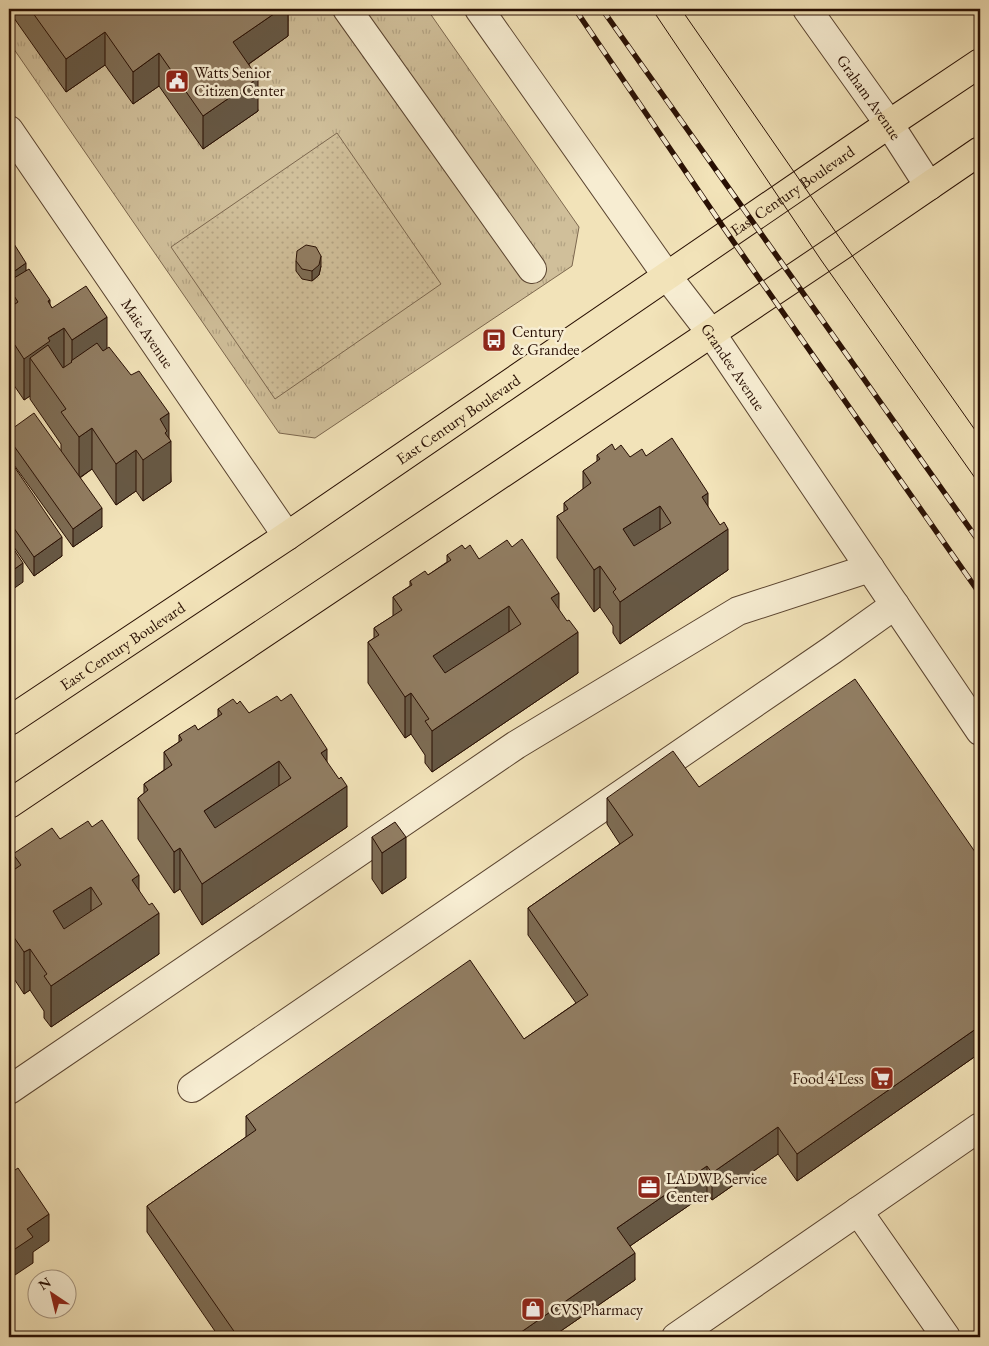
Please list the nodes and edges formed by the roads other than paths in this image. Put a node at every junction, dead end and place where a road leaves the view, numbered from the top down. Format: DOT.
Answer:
graph roads {
  1 [pos="347,9"];
  2 [pos="479,9"];
  3 [pos="807,9"];
  4 [pos="980,63"];
  5 [pos="888,124"];
  6 [pos="9,130"];
  7 [pos="980,151"];
  8 [pos="929,186"];
  9 [pos="532,269"];
  10 [pos="667,276"];
  11 [pos="711,333"];
  12 [pos="287,536"];
  13 [pos="870,568"];
  14 [pos="895,605"];
  15 [pos="9,721"];
  16 [pos="980,731"];
  17 [pos="9,804"];
  18 [pos="192,1088"];
  19 [pos="9,1090"];
  20 [pos="980,1127"];
  21 [pos="858,1211"];
  22 [pos="676,1337"];
  23 [pos="946,1337"];
  1 -- 9 [label="street"];
  2 -- 10 [label="street, Grandee Avenue"];
  3 -- 5 [label="street, Graham Avenue"];
  4 -- 5 [label="main road, East Century Boulevard"];
  5 -- 8 [label="street, Graham Avenue"];
  5 -- 10 [label="main road, East Century Boulevard"];
  6 -- 12 [label="street, Maie Avenue"];
  7 -- 8 [label="main road"];
  8 -- 11 [label="main road"];
  10 -- 11 [label="street, Grandee Avenue"];
  10 -- 12 [label="main road, East Century Boulevard"];
  11 -- 13 [label="street, Grandee Avenue"];
  11 -- 17 [label="main road"];
  12 -- 15 [label="main road, East Century Boulevard"];
  13 -- 14 [label="street, Grandee Avenue"];
  13 -- 19 [label="street"];
  14 -- 16 [label="street, Grandee Avenue"];
  14 -- 18 [label="street"];
  20 -- 21 [label="street"];
  21 -- 22 [label="street"];
  21 -- 23 [label="street"];
}
